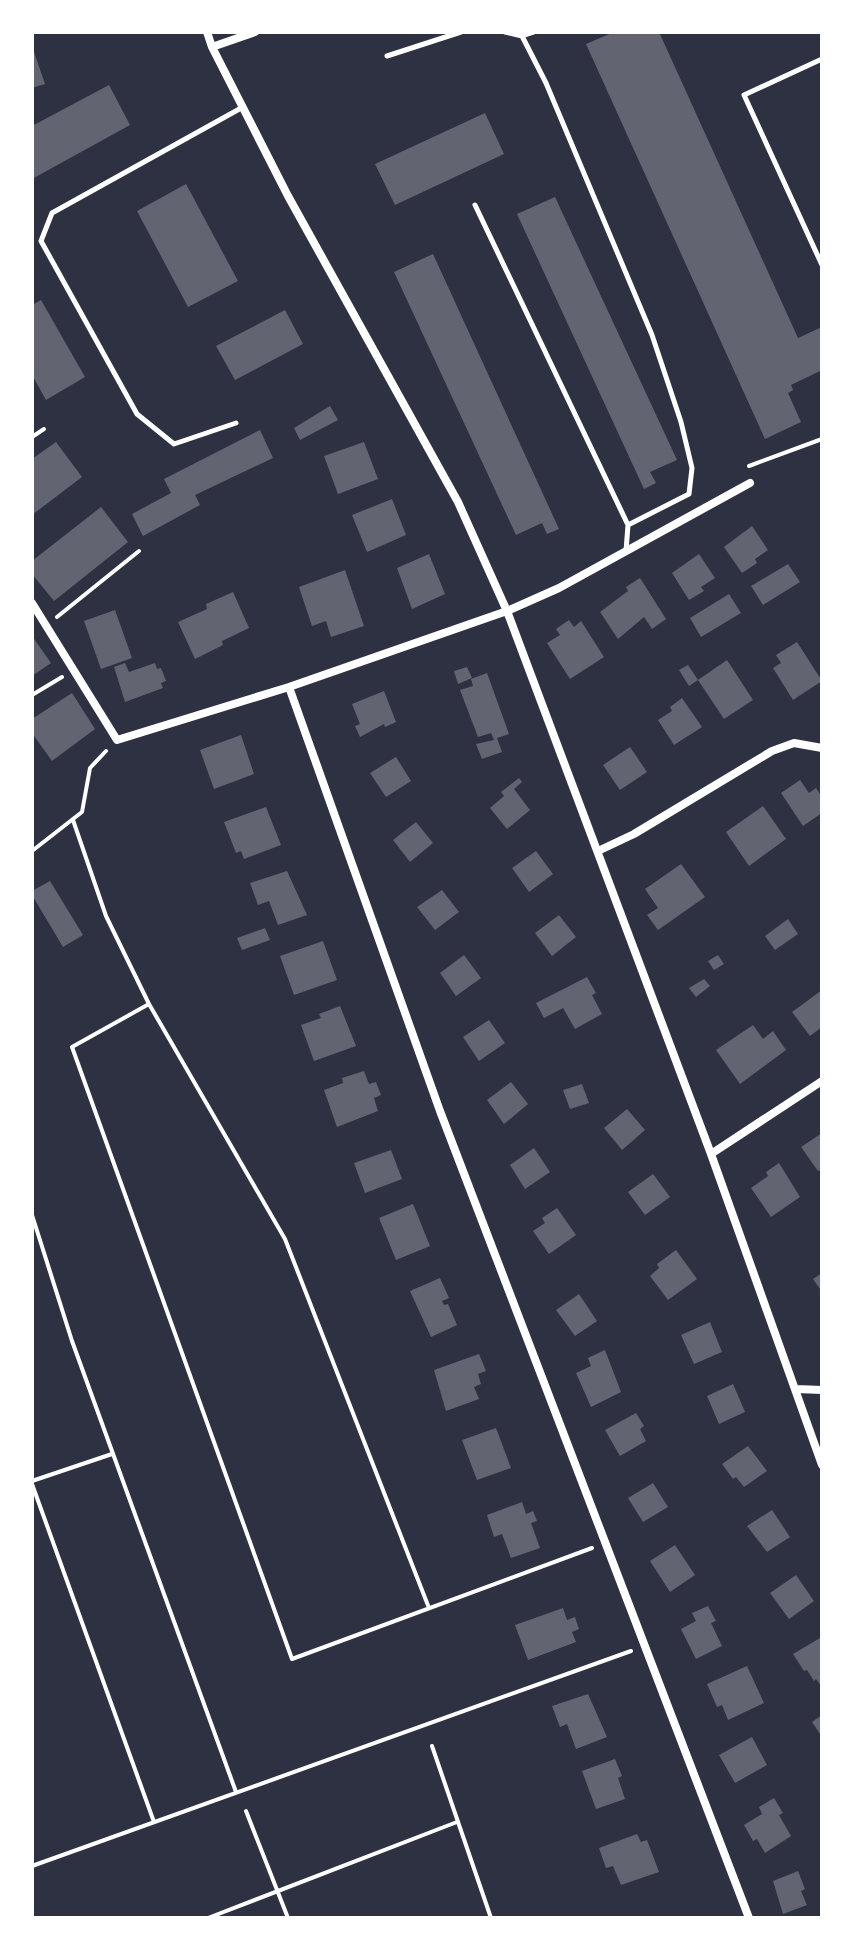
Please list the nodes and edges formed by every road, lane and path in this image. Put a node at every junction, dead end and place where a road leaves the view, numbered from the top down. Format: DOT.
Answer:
graph roads {
  1 [pos="207,32"];
  2 [pos="255,32"];
  3 [pos="461,32"];
  4 [pos="505,32"];
  5 [pos="534,32"];
  6 [pos="522,36"];
  7 [pos="212,47"];
  8 [pos="387,56"];
  9 [pos="822,59"];
  10 [pos="243,107"];
  11 [pos="475,205"];
  12 [pos="822,265"];
  13 [pos="236,423"];
  14 [pos="44,429"];
  15 [pos="32,437"];
  16 [pos="822,439"];
  17 [pos="745,468"];
  18 [pos="750,483"];
  19 [pos="628,525"];
  20 [pos="139,551"];
  21 [pos="626,552"];
  22 [pos="32,603"];
  23 [pos="507,611"];
  24 [pos="46,626"];
  25 [pos="74,669"];
  26 [pos="289,687"];
  27 [pos="32,695"];
  28 [pos="117,740"];
  29 [pos="822,748"];
  30 [pos="73,820"];
  31 [pos="32,851"];
  32 [pos="598,851"];
  33 [pos="149,1004"];
  34 [pos="822,1081"];
  35 [pos="711,1154"];
  36 [pos="32,1215"];
  37 [pos="797,1389"];
  38 [pos="822,1390"];
  39 [pos="112,1454"];
  40 [pos="822,1465"];
  41 [pos="32,1482"];
  42 [pos="606,1543"];
  43 [pos="429,1608"];
  44 [pos="645,1646"];
  45 [pos="432,1746"];
  46 [pos="236,1792"];
  47 [pos="246,1811"];
  48 [pos="154,1822"];
  49 [pos="457,1822"];
  50 [pos="32,1858"];
  51 [pos="33,1866"];
  52 [pos="278,1890"];
  53 [pos="208,1918"];
  54 [pos="288,1918"];
  55 [pos="491,1918"];
  56 [pos="749,1918"];
  1 -- 7 [label="street"];
  2 -- 7 [label="street"];
  3 -- 8 [label="lane"];
  4 -- 6 [label="lane"];
  5 -- 6 [label="lane"];
  6 -- 19 [label="lane"];
  7 -- 10 [label="street"];
  9 -- 12 [label="lane"];
  10 -- 13 [label="lane"];
  10 -- 23 [label="street"];
  11 -- 19 [label="lane"];
  14 -- 15 [label="path"];
  16 -- 17 [label="path"];
  18 -- 21 [label="street"];
  19 -- 21 [label="lane"];
  20 -- 24 [label="path"];
  21 -- 23 [label="street"];
  22 -- 24 [label="street"];
  23 -- 26 [label="street"];
  23 -- 32 [label="street"];
  24 -- 25 [label="street"];
  25 -- 27 [label="path"];
  25 -- 28 [label="street"];
  26 -- 28 [label="street"];
  26 -- 42 [label="street"];
  28 -- 30 [label="path"];
  29 -- 32 [label="street"];
  30 -- 31 [label="path"];
  30 -- 33 [label="path"];
  32 -- 35 [label="street"];
  33 -- 43 [label="path"];
  33 -- 43 [label="path"];
  34 -- 35 [label="street"];
  35 -- 37 [label="street"];
  36 -- 39 [label="path"];
  37 -- 38 [label="street"];
  37 -- 40 [label="street"];
  39 -- 41 [label="path"];
  39 -- 46 [label="path"];
  41 -- 48 [label="path"];
  42 -- 43 [label="path"];
  42 -- 44 [label="street"];
  44 -- 46 [label="path"];
  44 -- 56 [label="street"];
  45 -- 49 [label="path"];
  46 -- 48 [label="path"];
  47 -- 52 [label="path"];
  48 -- 51 [label="path"];
  49 -- 52 [label="path"];
  49 -- 55 [label="path"];
  50 -- 51 [label="path"];
  52 -- 53 [label="path"];
  52 -- 54 [label="path"];
}
